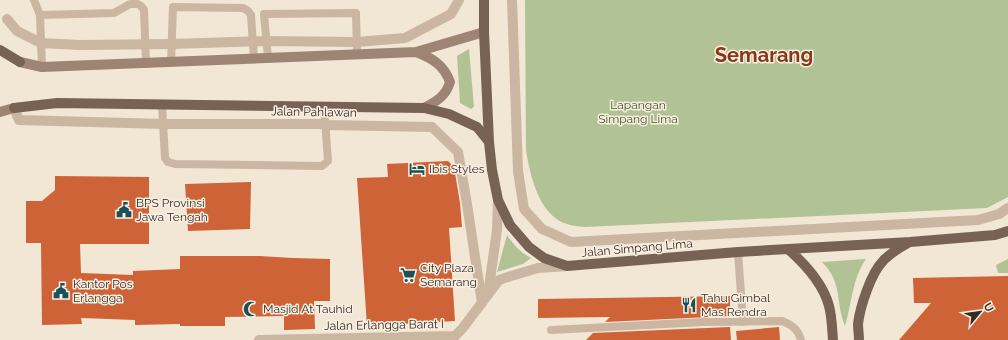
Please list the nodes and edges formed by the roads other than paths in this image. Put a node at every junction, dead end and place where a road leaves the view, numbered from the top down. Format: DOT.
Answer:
graph roads {
  1 [pos="34,0"];
  2 [pos="459,0"];
  3 [pos="484,0"];
  4 [pos="512,0"];
  5 [pos="133,2"];
  6 [pos="173,4"];
  7 [pos="40,15"];
  8 [pos="7,19"];
  9 [pos="484,32"];
  10 [pos="267,41"];
  11 [pos="253,42"];
  12 [pos="356,42"];
  13 [pos="41,43"];
  14 [pos="146,44"];
  15 [pos="172,44"];
  16 [pos="0,50"];
  17 [pos="416,52"];
  18 [pos="358,54"];
  19 [pos="268,58"];
  20 [pos="254,59"];
  21 [pos="171,63"];
  22 [pos="146,64"];
  23 [pos="42,67"];
  24 [pos="162,104"];
  25 [pos="324,106"];
  26 [pos="14,108"];
  27 [pos="424,108"];
  28 [pos="0,112"];
  29 [pos="164,124"];
  30 [pos="326,125"];
  31 [pos="489,142"];
  32 [pos="498,200"];
  33 [pos="1008,208"];
  34 [pos="1008,231"];
  35 [pos="910,242"];
  36 [pos="788,249"];
  37 [pos="738,252"];
  38 [pos="567,266"];
  39 [pos="488,294"];
  40 [pos="482,303"];
  41 [pos="743,322"];
  42 [pos="551,330"];
  43 [pos="457,338"];
  44 [pos="347,339"];
  45 [pos="259,340"];
  46 [pos="801,340"];
  47 [pos="833,340"];
  48 [pos="859,340"];
  1 -- 7 [label="lane"];
  2 -- 12 [label="street"];
  3 -- 9 [label="main road, Jalan Simpang Lima"];
  4 -- 33 [label="street, Jalan Simpang Lima"];
  5 -- 7 [label="lane"];
  5 -- 14 [label="lane"];
  6 -- 11 [label="lane"];
  6 -- 15 [label="lane"];
  7 -- 13 [label="lane"];
  8 -- 13 [label="street"];
  9 -- 17 [label="main road"];
  9 -- 31 [label="main road, Jalan Simpang Lima"];
  10 -- 11 [label="street"];
  10 -- 12 [label="street"];
  10 -- 12 [label="lane"];
  10 -- 19 [label="lane"];
  11 -- 15 [label="street"];
  11 -- 20 [label="lane"];
  12 -- 18 [label="lane"];
  13 -- 14 [label="street"];
  13 -- 23 [label="lane"];
  14 -- 15 [label="street"];
  14 -- 22 [label="lane"];
  15 -- 21 [label="lane"];
  16 -- 23 [label="main road"];
  17 -- 18 [label="main road"];
  17 -- 27 [label="main road"];
  18 -- 19 [label="main road"];
  19 -- 20 [label="main road"];
  20 -- 21 [label="main road"];
  21 -- 22 [label="main road"];
  22 -- 23 [label="main road"];
  24 -- 25 [label="main road, Jalan Pahlawan"];
  24 -- 26 [label="main road, Jalan Pahlawan"];
  24 -- 29 [label="lane"];
  25 -- 27 [label="main road, Jalan Pahlawan"];
  25 -- 30 [label="lane"];
  26 -- 28 [label="main road, Jalan Pahlawan"];
  26 -- 29 [label="street, Jalan Pahlawan"];
  27 -- 31 [label="main road, Jalan Pahlawan"];
  29 -- 30 [label="street, Jalan Pahlawan"];
  29 -- 30 [label="lane"];
  30 -- 40 [label="street, Jalan Pahlawan"];
  31 -- 32 [label="main road, Jalan Simpang Lima"];
  32 -- 38 [label="main road, Jalan Simpang Lima"];
  32 -- 39 [label="street"];
  34 -- 35 [label="main road, Jalan Simpang Lima"];
  35 -- 36 [label="main road, Jalan Simpang Lima"];
  35 -- 48 [label="main road"];
  36 -- 37 [label="main road, Jalan Simpang Lima"];
  36 -- 47 [label="main road"];
  37 -- 38 [label="main road, Jalan Simpang Lima"];
  37 -- 41 [label="lane"];
  38 -- 39 [label="street, Jalan Erlangga Barat I"];
  39 -- 40 [label="street, Jalan Erlangga Barat I"];
  40 -- 43 [label="street, Jalan Erlangga Barat I"];
  41 -- 42 [label="lane"];
  41 -- 46 [label="lane"];
  43 -- 44 [label="street, Jalan Erlangga Barat I"];
  44 -- 45 [label="street, Jalan Erlangga Barat I"];
}
